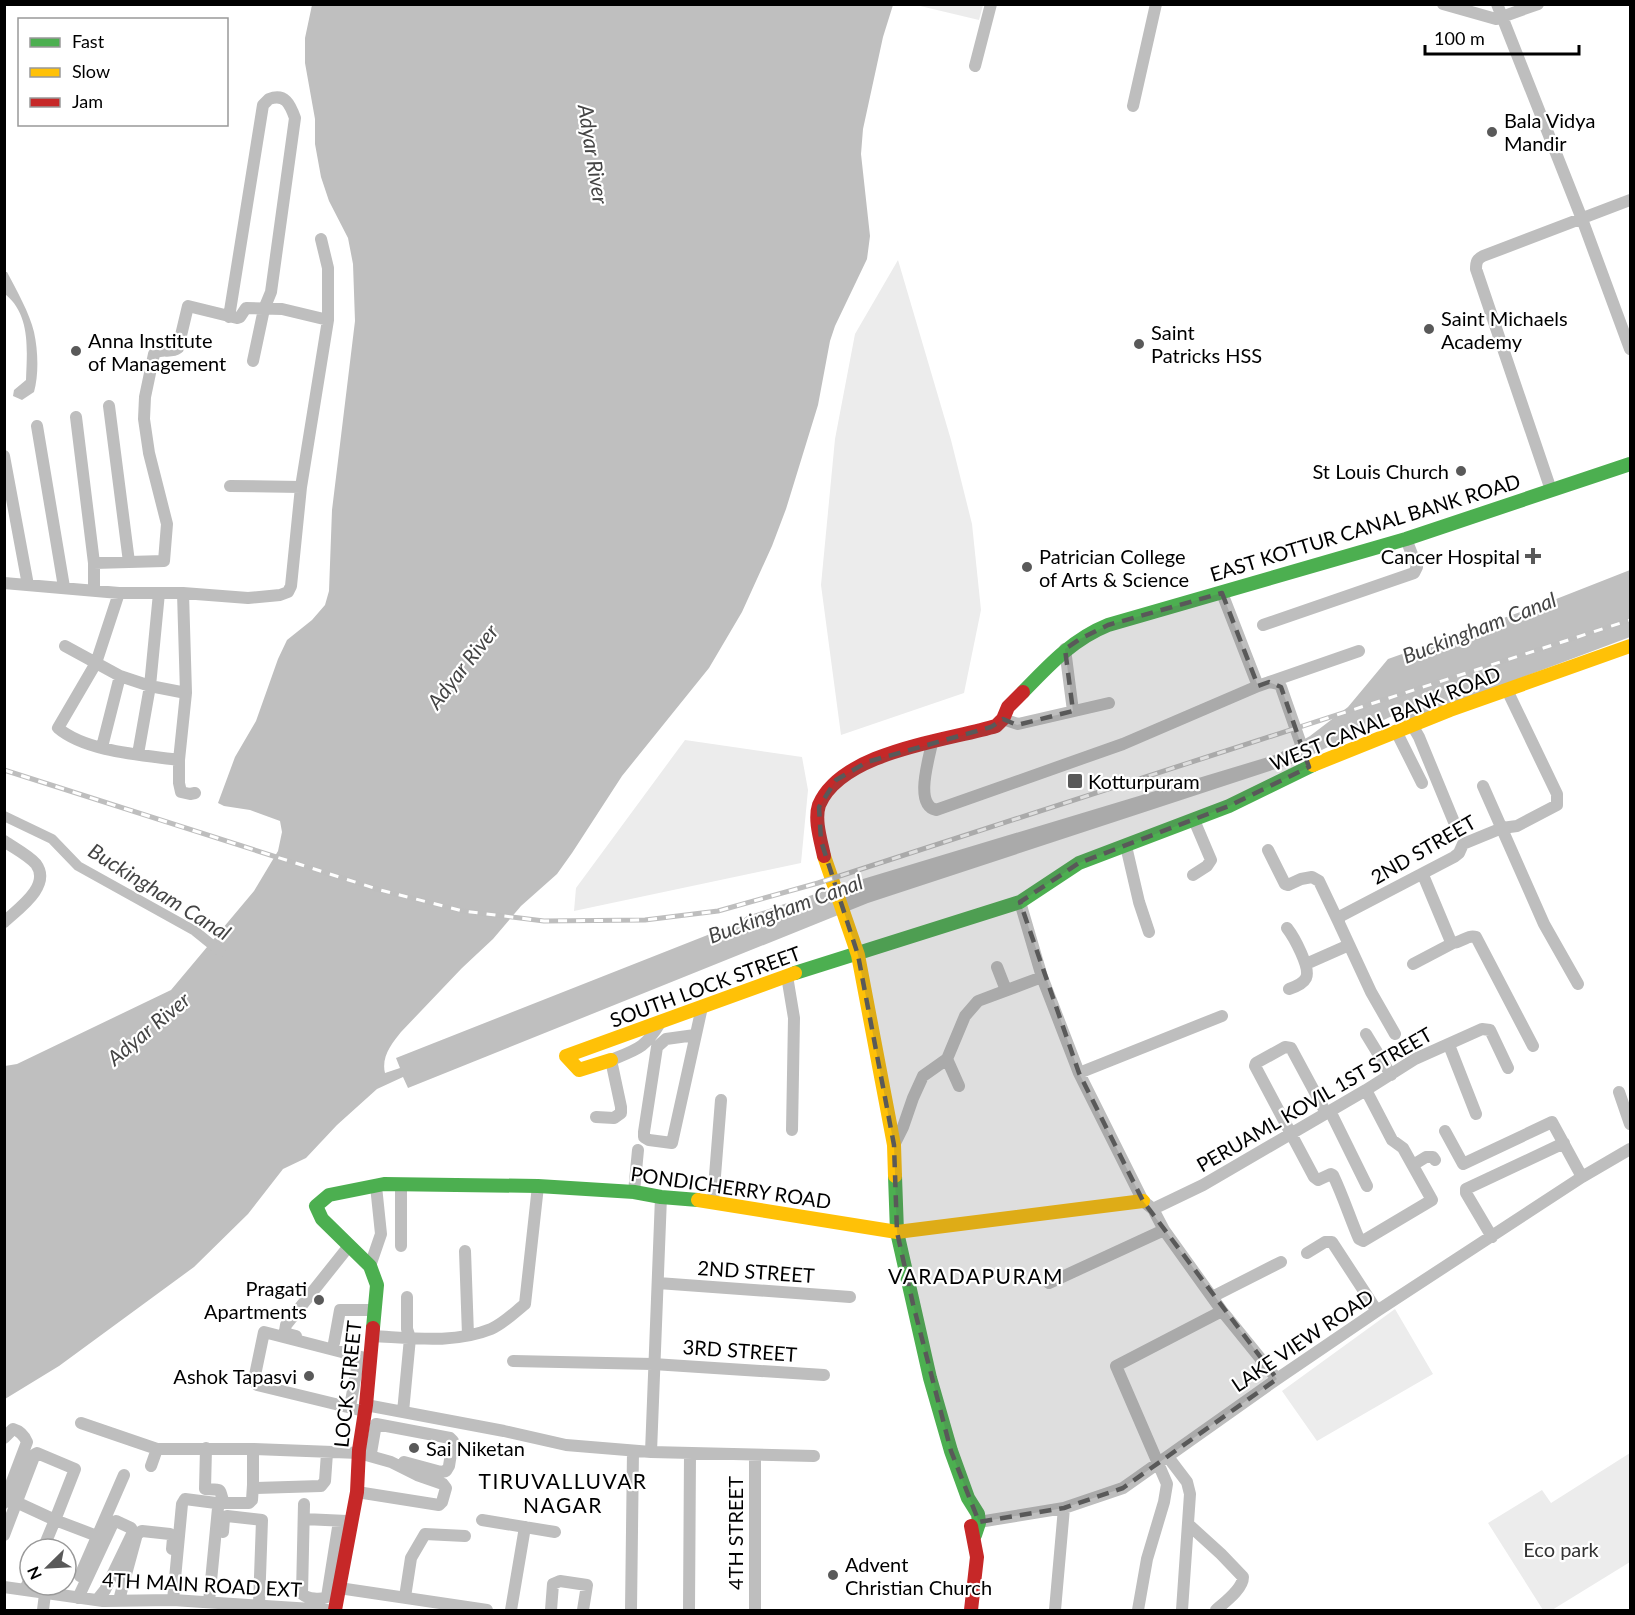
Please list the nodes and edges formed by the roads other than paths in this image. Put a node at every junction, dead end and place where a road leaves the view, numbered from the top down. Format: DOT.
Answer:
graph roads {
  1 [pos="991,4"];
  2 [pos="1156,4"];
  3 [pos="1443,4"];
  4 [pos="1497,4"];
  5 [pos="1538,4"];
  6 [pos="1503,19"];
  7 [pos="975,66"];
  8 [pos="1133,106"];
  9 [pos="1630,200"];
  10 [pos="1582,219"];
  11 [pos="321,239"];
  12 [pos="264,309"];
  13 [pos="229,317"];
  14 [pos="328,320"];
  15 [pos="1630,349"];
  16 [pos="253,361"];
  17 [pos="109,405"];
  18 [pos="76,417"];
  19 [pos="37,426"];
  20 [pos="4,456"];
  21 [pos="1630,464"];
  22 [pos="230,486"];
  23 [pos="300,487"];
  24 [pos="1551,490"];
  25 [pos="1406,539"];
  26 [pos="129,562"];
  27 [pos="94,563"];
  28 [pos="4,583"];
  29 [pos="28,585"];
  30 [pos="64,587"];
  31 [pos="94,589"];
  32 [pos="119,593"];
  33 [pos="159,593"];
  34 [pos="183,593"];
  35 [pos="1222,593"];
  36 [pos="1263,625"];
  37 [pos="65,646"];
  38 [pos="1630,646"];
  39 [pos="1065,649"];
  40 [pos="1359,651"];
  41 [pos="96,663"];
  42 [pos="120,676"];
  43 [pos="1264,684"];
  44 [pos="150,686"];
  45 [pos="1507,690"];
  46 [pos="186,693"];
  47 [pos="1109,703"];
  48 [pos="1073,711"];
  49 [pos="1003,719"];
  50 [pos="1412,725"];
  51 [pos="1396,731"];
  52 [pos="932,742"];
  53 [pos="102,747"];
  54 [pos="138,754"];
  55 [pos="179,760"];
  56 [pos="1308,763"];
  57 [pos="1422,783"];
  58 [pos="1483,786"];
  59 [pos="195,793"];
  60 [pos="1194,820"];
  61 [pos="1454,822"];
  62 [pos="1502,828"];
  63 [pos="4,841"];
  64 [pos="1126,846"];
  65 [pos="1268,850"];
  66 [pos="1193,874"];
  67 [pos="1422,874"];
  68 [pos="1020,902"];
  69 [pos="1339,920"];
  70 [pos="4,922"];
  71 [pos="1287,928"];
  72 [pos="1149,932"];
  73 [pos="1453,943"];
  74 [pos="1349,945"];
  75 [pos="858,954"];
  76 [pos="1306,964"];
  77 [pos="1413,964"];
  78 [pos="997,967"];
  79 [pos="787,976"];
  80 [pos="1042,977"];
  81 [pos="1578,984"];
  82 [pos="1289,989"];
  83 [pos="1006,990"];
  84 [pos="702,1007"];
  85 [pos="1222,1016"];
  86 [pos="660,1023"];
  87 [pos="1366,1034"];
  88 [pos="1395,1034"];
  89 [pos="695,1035"];
  90 [pos="1449,1045"];
  91 [pos="1533,1046"];
  92 [pos="947,1059"];
  93 [pos="611,1060"];
  94 [pos="1508,1068"];
  95 [pos="1079,1073"];
  96 [pos="1391,1075"];
  97 [pos="959,1086"];
  98 [pos="1366,1090"];
  99 [pos="1619,1092"];
  100 [pos="721,1100"];
  101 [pos="1328,1112"];
  102 [pos="1476,1114"];
  103 [pos="596,1117"];
  104 [pos="1630,1124"];
  105 [pos="792,1130"];
  106 [pos="1445,1131"];
  107 [pos="1291,1133"];
  108 [pos="1564,1143"];
  109 [pos="894,1145"];
  110 [pos="1630,1149"];
  111 [pos="638,1150"];
  112 [pos="1435,1160"];
  113 [pos="1413,1165"];
  114 [pos="1582,1177"];
  115 [pos="401,1184"];
  116 [pos="376,1186"];
  117 [pos="538,1186"];
  118 [pos="1367,1186"];
  119 [pos="634,1189"];
  120 [pos="661,1197"];
  121 [pos="713,1201"];
  122 [pos="1148,1205"];
  123 [pos="1164,1230"];
  124 [pos="897,1232"];
  125 [pos="1492,1237"];
  126 [pos="349,1246"];
  127 [pos="401,1246"];
  128 [pos="465,1251"];
  129 [pos="1307,1253"];
  130 [pos="1281,1262"];
  131 [pos="370,1266"];
  132 [pos="658,1283"];
  133 [pos="1049,1283"];
  134 [pos="407,1297"];
  135 [pos="850,1297"];
  136 [pos="1212,1297"];
  137 [pos="375,1310"];
  138 [pos="1222,1311"];
  139 [pos="1377,1311"];
  140 [pos="468,1335"];
  141 [pos="410,1338"];
  142 [pos="334,1343"];
  143 [pos="368,1350"];
  144 [pos="513,1361"];
  145 [pos="653,1364"];
  146 [pos="824,1375"];
  147 [pos="1277,1379"];
  148 [pos="350,1407"];
  149 [pos="365,1410"];
  150 [pos="403,1412"];
  151 [pos="81,1423"];
  152 [pos="376,1424"];
  153 [pos="4,1438"];
  154 [pos="206,1448"];
  155 [pos="157,1449"];
  156 [pos="254,1449"];
  157 [pos="633,1451"];
  158 [pos="363,1452"];
  159 [pos="651,1452"];
  160 [pos="327,1453"];
  161 [pos="690,1454"];
  162 [pos="755,1456"];
  163 [pos="814,1456"];
  164 [pos="1164,1460"];
  165 [pos="151,1466"];
  166 [pos="124,1475"];
  167 [pos="253,1485"];
  168 [pos="357,1492"];
  169 [pos="10,1502"];
  170 [pos="304,1504"];
  171 [pos="1064,1508"];
  172 [pos="304,1519"];
  173 [pos="55,1520"];
  174 [pos="482,1520"];
  175 [pos="344,1522"];
  176 [pos="1188,1524"];
  177 [pos="525,1527"];
  178 [pos="977,1529"];
  179 [pos="555,1532"];
  180 [pos="4,1535"];
  181 [pos="97,1536"];
  182 [pos="465,1536"];
  183 [pos="48,1537"];
  184 [pos="78,1586"];
  185 [pos="339,1588"];
  186 [pos="78,1589"];
  187 [pos="74,1597"];
  188 [pos="405,1597"];
  189 [pos="119,1600"];
  190 [pos="171,1600"];
  191 [pos="213,1602"];
  192 [pos="101,1604"];
  193 [pos="259,1605"];
  194 [pos="435,1606"];
  195 [pos="295,1609"];
  196 [pos="327,1611"];
  197 [pos="335,1611"];
  198 [pos="487,1611"];
  199 [pos="511,1611"];
  200 [pos="551,1611"];
  201 [pos="583,1611"];
  202 [pos="631,1611"];
  203 [pos="689,1611"];
  204 [pos="755,1611"];
  205 [pos="971,1611"];
  206 [pos="1055,1611"];
  207 [pos="1138,1611"];
  208 [pos="1182,1611"];
  209 [pos="1216,1611"];
  1 -- 7 [label="street"];
  2 -- 8 [label="street"];
  3 -- 6 [label="street"];
  4 -- 6 [label="street"];
  5 -- 6 [label="street"];
  6 -- 10 [label="street"];
  9 -- 10 [label="street"];
  10 -- 15 [label="street"];
  10 -- 24 [label="street"];
  11 -- 14 [label="street"];
  12 -- 13 [label="street"];
  12 -- 13 [label="street"];
  12 -- 14 [label="street"];
  12 -- 16 [label="street"];
  13 -- 26 [label="street"];
  14 -- 23 [label="street"];
  17 -- 26 [label="street"];
  18 -- 27 [label="street"];
  19 -- 30 [label="street"];
  20 -- 29 [label="street"];
  21 -- 24 [label="street, EAST KOTTUR CANAL BANK ROAD"];
  22 -- 23 [label="street"];
  23 -- 34 [label="street"];
  24 -- 25 [label="street, EAST KOTTUR CANAL BANK ROAD"];
  25 -- 35 [label="street, EAST KOTTUR CANAL BANK ROAD"];
  25 -- 36 [label="street"];
  26 -- 27 [label="street"];
  27 -- 31 [label="street"];
  28 -- 29 [label="street"];
  29 -- 30 [label="street"];
  30 -- 31 [label="street"];
  31 -- 32 [label="street"];
  32 -- 33 [label="street"];
  32 -- 41 [label="street"];
  33 -- 34 [label="street"];
  33 -- 44 [label="street"];
  34 -- 46 [label="street"];
  35 -- 39 [label="street, EAST KOTTUR CANAL BANK ROAD"];
  35 -- 43 [label="street"];
  37 -- 41 [label="street"];
  38 -- 45 [label="street, WEST CANAL BANK ROAD"];
  39 -- 48 [label="street"];
  39 -- 49 [label="street, EAST KOTTUR CANAL BANK ROAD"];
  40 -- 43 [label="street"];
  41 -- 42 [label="street"];
  41 -- 53 [label="street"];
  42 -- 44 [label="street"];
  42 -- 53 [label="street"];
  43 -- 52 [label="street"];
  43 -- 56 [label="street"];
  44 -- 46 [label="street"];
  44 -- 54 [label="street"];
  45 -- 50 [label="street, WEST CANAL BANK ROAD"];
  45 -- 62 [label="street, 2ND STREET"];
  46 -- 55 [label="street"];
  47 -- 48 [label="street"];
  48 -- 49 [label="street"];
  49 -- 52 [label="street"];
  50 -- 51 [label="street, WEST CANAL BANK ROAD"];
  50 -- 61 [label="street"];
  51 -- 56 [label="street, WEST CANAL BANK ROAD"];
  51 -- 57 [label="street"];
  52 -- 75 [label="street"];
  53 -- 54 [label="street"];
  54 -- 55 [label="street"];
  55 -- 59 [label="street"];
  56 -- 60 [label="street, WEST CANAL BANK ROAD"];
  58 -- 62 [label="street"];
  60 -- 64 [label="street, WEST CANAL BANK ROAD"];
  60 -- 66 [label="street"];
  62 -- 67 [label="street, 2ND STREET"];
  62 -- 81 [label="street"];
  63 -- 70 [label="street"];
  64 -- 68 [label="street, WEST CANAL BANK ROAD"];
  64 -- 72 [label="street"];
  65 -- 69 [label="street"];
  67 -- 69 [label="street, 2ND STREET"];
  67 -- 73 [label="street"];
  68 -- 75 [label="street, WEST CANAL BANK ROAD"];
  68 -- 80 [label="street"];
  69 -- 74 [label="street"];
  71 -- 76 [label="street"];
  73 -- 77 [label="street"];
  73 -- 91 [label="street"];
  74 -- 76 [label="street"];
  74 -- 88 [label="street"];
  75 -- 79 [label="street, SOUTH LOCK STREET"];
  75 -- 109 [label="street"];
  76 -- 82 [label="street"];
  78 -- 83 [label="street"];
  79 -- 84 [label="street, SOUTH LOCK STREET"];
  79 -- 105 [label="street"];
  80 -- 83 [label="street"];
  80 -- 95 [label="street"];
  83 -- 92 [label="street"];
  84 -- 86 [label="street, SOUTH LOCK STREET"];
  84 -- 89 [label="street"];
  85 -- 95 [label="street"];
  86 -- 93 [label="street"];
  86 -- 93 [label="street, SOUTH LOCK STREET"];
  87 -- 96 [label="street"];
  89 -- 89 [label="street"];
  90 -- 94 [label="street, PERUAML KOVIL 1ST STREET"];
  90 -- 96 [label="street, PERUAML KOVIL 1ST STREET"];
  90 -- 102 [label="street"];
  92 -- 97 [label="street"];
  92 -- 109 [label="street"];
  93 -- 103 [label="street"];
  95 -- 122 [label="street"];
  96 -- 98 [label="street, PERUAML KOVIL 1ST STREET"];
  98 -- 101 [label="street, PERUAML KOVIL 1ST STREET"];
  98 -- 113 [label="street"];
  99 -- 104 [label="street"];
  100 -- 121 [label="street"];
  101 -- 107 [label="street, PERUAML KOVIL 1ST STREET"];
  101 -- 107 [label="street"];
  101 -- 118 [label="street"];
  106 -- 108 [label="street"];
  107 -- 113 [label="street"];
  107 -- 122 [label="street, PERUAML KOVIL 1ST STREET"];
  108 -- 114 [label="street"];
  108 -- 125 [label="street"];
  109 -- 124 [label="street"];
  110 -- 114 [label="street, LAKE VIEW ROAD"];
  111 -- 119 [label="street"];
  112 -- 113 [label="street"];
  114 -- 125 [label="street, LAKE VIEW ROAD"];
  115 -- 116 [label="street, PONDICHERRY ROAD"];
  115 -- 117 [label="street, PONDICHERRY ROAD"];
  115 -- 127 [label="street"];
  116 -- 126 [label="street, PONDICHERRY ROAD"];
  116 -- 131 [label="street"];
  117 -- 119 [label="street, PONDICHERRY ROAD"];
  117 -- 140 [label="street"];
  119 -- 120 [label="street, PONDICHERRY ROAD"];
  120 -- 121 [label="street, PONDICHERRY ROAD"];
  120 -- 132 [label="street"];
  121 -- 124 [label="street, PONDICHERRY ROAD"];
  122 -- 123 [label="street"];
  122 -- 124 [label="street, PONDICHERRY ROAD"];
  123 -- 133 [label="street"];
  123 -- 136 [label="street"];
  124 -- 178 [label="street"];
  125 -- 139 [label="street, LAKE VIEW ROAD"];
  126 -- 131 [label="street"];
  126 -- 142 [label="street"];
  128 -- 140 [label="street"];
  129 -- 139 [label="street"];
  130 -- 136 [label="street"];
  131 -- 137 [label="street, LOCK STREET"];
  132 -- 135 [label="street, 2ND STREET"];
  132 -- 145 [label="street"];
  134 -- 141 [label="street"];
  136 -- 138 [label="street"];
  137 -- 142 [label="street"];
  137 -- 143 [label="street, LOCK STREET"];
  138 -- 147 [label="street"];
  138 -- 164 [label="street"];
  139 -- 147 [label="street, LAKE VIEW ROAD"];
  140 -- 141 [label="street"];
  141 -- 143 [label="street"];
  141 -- 150 [label="street"];
  142 -- 143 [label="street"];
  143 -- 148 [label="street"];
  143 -- 148 [label="street"];
  143 -- 149 [label="street, LOCK STREET"];
  144 -- 145 [label="street"];
  145 -- 146 [label="street, 3RD STREET"];
  145 -- 159 [label="street"];
  147 -- 164 [label="street, LAKE VIEW ROAD"];
  148 -- 149 [label="street"];
  149 -- 150 [label="street"];
  149 -- 152 [label="street"];
  149 -- 158 [label="street, LOCK STREET"];
  150 -- 157 [label="street"];
  151 -- 155 [label="street"];
  152 -- 158 [label="street"];
  152 -- 158 [label="street"];
  153 -- 169 [label="street"];
  154 -- 155 [label="street"];
  154 -- 156 [label="street"];
  154 -- 167 [label="street"];
  155 -- 165 [label="street"];
  156 -- 160 [label="street"];
  156 -- 167 [label="street"];
  157 -- 159 [label="street"];
  157 -- 202 [label="street"];
  158 -- 160 [label="street"];
  158 -- 168 [label="street, LOCK STREET"];
  158 -- 168 [label="street"];
  159 -- 161 [label="street"];
  160 -- 167 [label="street"];
  161 -- 162 [label="street"];
  161 -- 203 [label="street"];
  162 -- 163 [label="street"];
  162 -- 204 [label="street, 4TH STREET"];
  164 -- 171 [label="street, LAKE VIEW ROAD"];
  164 -- 176 [label="street"];
  164 -- 207 [label="street"];
  166 -- 181 [label="street"];
  168 -- 175 [label="street, LOCK STREET"];
  169 -- 173 [label="street"];
  169 -- 173 [label="street"];
  169 -- 180 [label="street"];
  170 -- 172 [label="street"];
  171 -- 178 [label="street, LAKE VIEW ROAD"];
  171 -- 206 [label="street"];
  172 -- 175 [label="street"];
  172 -- 175 [label="street"];
  173 -- 181 [label="street"];
  173 -- 183 [label="street"];
  174 -- 177 [label="street"];
  175 -- 185 [label="street, LOCK STREET"];
  176 -- 208 [label="street"];
  176 -- 209 [label="street"];
  177 -- 179 [label="street"];
  177 -- 199 [label="street"];
  178 -- 205 [label="street"];
  181 -- 184 [label="street"];
  182 -- 188 [label="street"];
  185 -- 188 [label="street"];
  185 -- 197 [label="street, LOCK STREET"];
  186 -- 192 [label="street"];
  187 -- 192 [label="street, 4TH MAIN ROAD EXT"];
  188 -- 194 [label="street"];
  189 -- 190 [label="street, 4TH MAIN ROAD EXT"];
  189 -- 190 [label="street"];
  189 -- 192 [label="street, 4TH MAIN ROAD EXT"];
  190 -- 191 [label="street, 4TH MAIN ROAD EXT"];
  190 -- 191 [label="street"];
  191 -- 193 [label="street, 4TH MAIN ROAD EXT"];
  191 -- 193 [label="street"];
  193 -- 195 [label="street, 4TH MAIN ROAD EXT"];
  194 -- 198 [label="street"];
  195 -- 196 [label="street, 4TH MAIN ROAD EXT"];
  200 -- 201 [label="street"];
}
